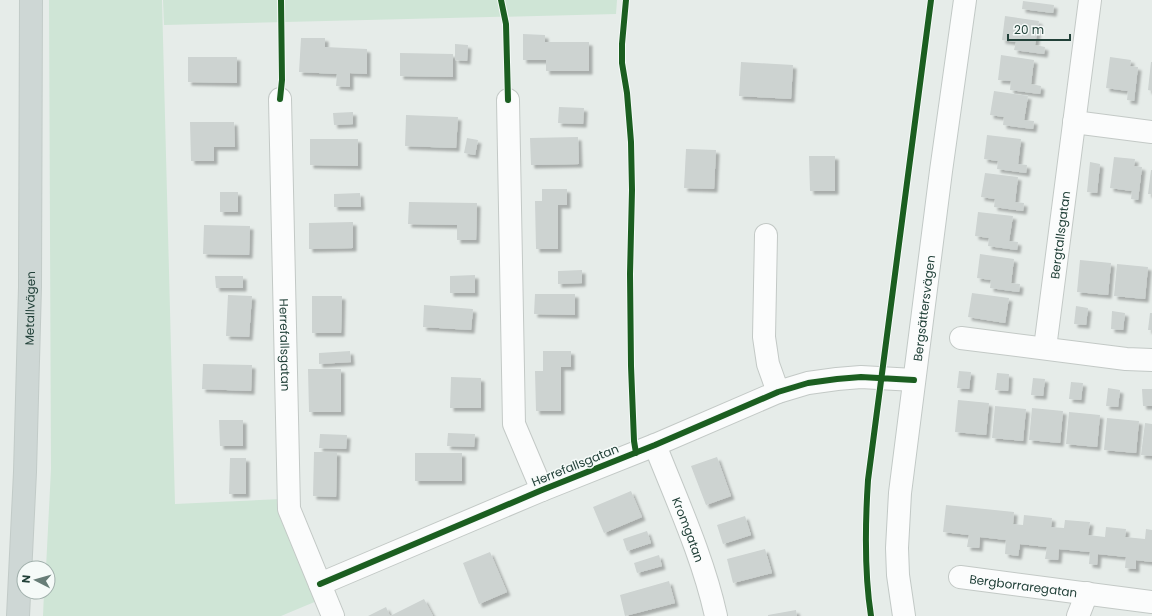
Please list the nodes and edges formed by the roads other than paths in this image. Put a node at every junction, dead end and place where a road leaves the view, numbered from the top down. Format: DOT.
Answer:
graph roads {
  1 [pos="31,0"];
  2 [pos="965,0"];
  3 [pos="1090,0"];
  4 [pos="280,98"];
  5 [pos="508,100"];
  6 [pos="1074,122"];
  7 [pos="1152,132"];
  8 [pos="766,235"];
  9 [pos="961,338"];
  10 [pos="1045,348"];
  11 [pos="1152,360"];
  12 [pos="914,380"];
  13 [pos="778,392"];
  14 [pos="655,445"];
  15 [pos="542,490"];
  16 [pos="960,577"];
  17 [pos="320,584"];
  18 [pos="1087,593"];
  19 [pos="1152,602"];
  20 [pos="18,616"];
  21 [pos="333,616"];
  22 [pos="716,616"];
  23 [pos="904,616"];
  24 [pos="1078,616"];
  1 -- 20 [label="main road, Metallvägen"];
  2 -- 12 [label="street, Bergsättersvägen"];
  3 -- 6 [label="street, Bergtallsgatan"];
  4 -- 17 [label="street, Herrefallsgatan"];
  5 -- 15 [label="street, Herrefallsgatan"];
  6 -- 7 [label="street"];
  6 -- 10 [label="street, Bergtallsgatan"];
  8 -- 13 [label="street"];
  9 -- 10 [label="street"];
  10 -- 11 [label="street"];
  12 -- 13 [label="street, Herrefallsgatan"];
  12 -- 23 [label="street, Bergsättersvägen"];
  13 -- 14 [label="street, Herrefallsgatan"];
  14 -- 15 [label="street, Herrefallsgatan"];
  14 -- 22 [label="street, Kromgatan"];
  15 -- 17 [label="street, Herrefallsgatan"];
  16 -- 18 [label="street, Bergborraregatan"];
  17 -- 21 [label="street"];
  18 -- 19 [label="street, Bergborraregatan"];
  18 -- 24 [label="street, Bergborraregatan"];
}
